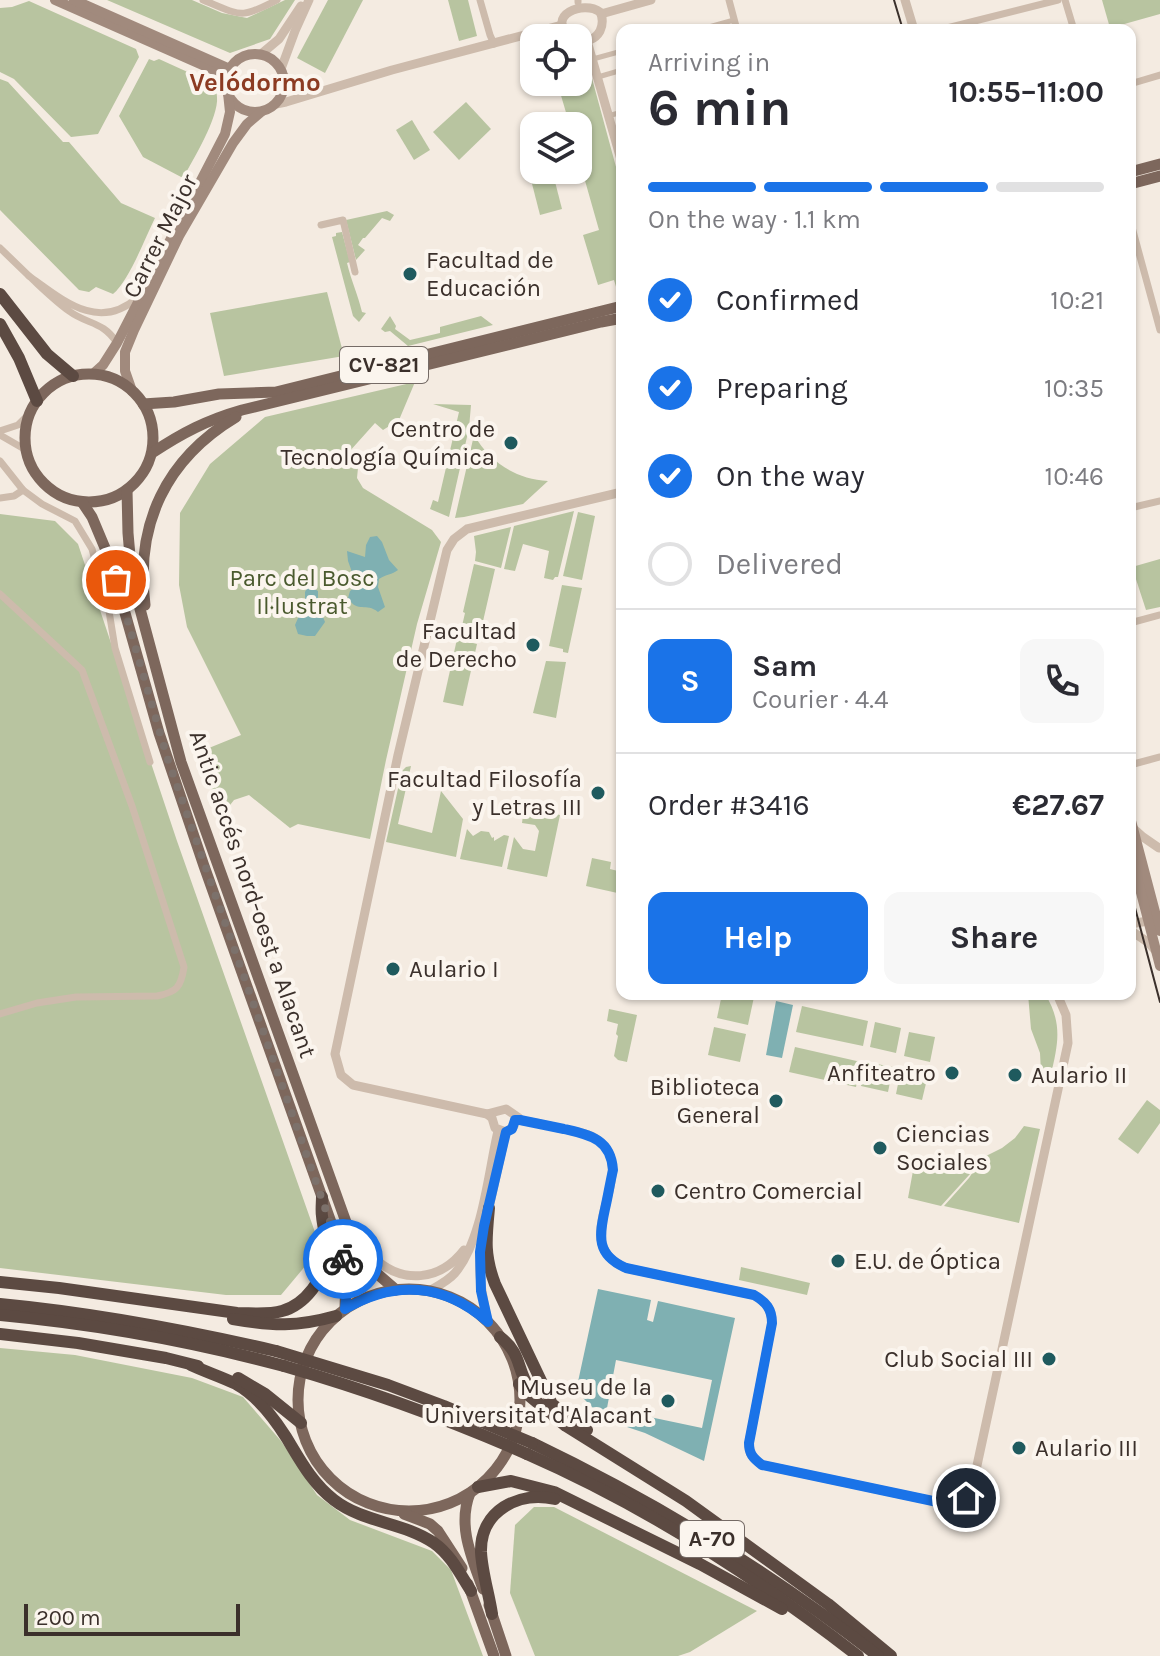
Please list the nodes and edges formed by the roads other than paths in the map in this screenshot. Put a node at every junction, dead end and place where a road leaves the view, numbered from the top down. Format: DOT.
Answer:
graph roads {
  1 [pos="55,0"];
  2 [pos="74,0"];
  3 [pos="203,0"];
  4 [pos="277,0"];
  5 [pos="307,0"];
  6 [pos="480,0"];
  7 [pos="651,0"];
  8 [pos="729,0"];
  9 [pos="905,0"];
  10 [pos="1058,0"];
  11 [pos="1065,0"];
  12 [pos="578,1"];
  13 [pos="601,14"];
  14 [pos="734,20"];
  15 [pos="562,24"];
  16 [pos="720,24"];
  17 [pos="735,24"];
  18 [pos="912,24"];
  19 [pos="963,24"];
  20 [pos="1072,24"];
  21 [pos="520,37"];
  22 [pos="592,37"];
  23 [pos="494,44"];
  24 [pos="616,53"];
  25 [pos="260,55"];
  26 [pos="592,59"];
  27 [pos="230,69"];
  28 [pos="616,72"];
  29 [pos="282,73"];
  30 [pos="1160,75"];
  31 [pos="597,77"];
  32 [pos="1136,82"];
  33 [pos="227,88"];
  34 [pos="323,90"];
  35 [pos="276,104"];
  36 [pos="261,112"];
  37 [pos="616,114"];
  38 [pos="608,116"];
  39 [pos="616,142"];
  40 [pos="1160,164"];
  41 [pos="1136,170"];
  42 [pos="1160,176"];
  43 [pos="1136,182"];
  44 [pos="321,225"];
  45 [pos="1136,242"];
  46 [pos="0,248"];
  47 [pos="355,272"];
  48 [pos="29,276"];
  49 [pos="0,294"];
  50 [pos="142,294"];
  51 [pos="616,307"];
  52 [pos="616,319"];
  53 [pos="0,324"];
  54 [pos="1159,325"];
  55 [pos="117,343"];
  56 [pos="93,374"];
  57 [pos="73,376"];
  58 [pos="132,391"];
  59 [pos="143,404"];
  60 [pos="271,404"];
  61 [pos="34,406"];
  62 [pos="0,433"];
  63 [pos="26,450"];
  64 [pos="152,453"];
  65 [pos="0,461"];
  66 [pos="23,490"];
  67 [pos="127,490"];
  68 [pos="616,493"];
  69 [pos="0,498"];
  70 [pos="1160,501"];
  71 [pos="82,502"];
  72 [pos="1136,507"];
  73 [pos="0,594"];
  74 [pos="1160,615"];
  75 [pos="1136,621"];
  76 [pos="151,653"];
  77 [pos="1160,757"];
  78 [pos="150,762"];
  79 [pos="1136,763"];
  80 [pos="1136,826"];
  81 [pos="1136,847"];
  82 [pos="1159,849"];
  83 [pos="1136,857"];
  84 [pos="1155,920"];
  85 [pos="1160,931"];
  86 [pos="1136,934"];
  87 [pos="1156,951"];
  88 [pos="1160,966"];
  89 [pos="1060,1000"];
  90 [pos="0,1014"];
  91 [pos="492,1114"];
  92 [pos="519,1119"];
  93 [pos="502,1131"];
  94 [pos="322,1197"];
  95 [pos="489,1208"];
  96 [pos="346,1222"];
  97 [pos="477,1231"];
  98 [pos="0,1282"];
  99 [pos="396,1290"];
  100 [pos="429,1291"];
  101 [pos="0,1304"];
  102 [pos="175,1305"];
  103 [pos="341,1313"];
  104 [pos="0,1315"];
  105 [pos="488,1322"];
  106 [pos="0,1334"];
  107 [pos="500,1337"];
  108 [pos="191,1365"];
  109 [pos="519,1384"];
  110 [pos="301,1423"];
  111 [pos="530,1448"];
  112 [pos="619,1459"];
  113 [pos="474,1490"];
  114 [pos="388,1509"];
  115 [pos="612,1521"];
  116 [pos="471,1591"];
  117 [pos="492,1614"];
  118 [pos="828,1633"];
  119 [pos="494,1656"];
  120 [pos="506,1656"];
  121 [pos="858,1656"];
  122 [pos="878,1656"];
  123 [pos="891,1656"];
  1 -- 33 [label="main road"];
  2 -- 27 [label="main road"];
  3 -- 4 [label="street"];
  5 -- 25 [label="street"];
  5 -- 29 [label="street"];
  6 -- 23 [label="street"];
  7 -- 13 [label="street"];
  8 -- 14 [label="street"];
  9 -- 18 [label="street"];
  10 -- 19 [label="street"];
  11 -- 20 [label="street"];
  12 -- 13 [label="street"];
  12 -- 15 [label="street"];
  13 -- 22 [label="street"];
  14 -- 16 [label="street"];
  14 -- 17 [label="street"];
  21 -- 23 [label="street"];
  23 -- 34 [label="street"];
  24 -- 26 [label="street"];
  25 -- 27 [label="main road"];
  25 -- 29 [label="main road"];
  26 -- 31 [label="street"];
  27 -- 33 [label="main road"];
  28 -- 31 [label="street"];
  29 -- 34 [label="street"];
  29 -- 35 [label="main road"];
  30 -- 32 [label="street"];
  31 -- 38 [label="street"];
  33 -- 36 [label="main road"];
  33 -- 50 [label="main road, Carrer Major"];
  34 -- 35 [label="street"];
  35 -- 36 [label="main road"];
  36 -- 58 [label="main road, Carrer Major"];
  37 -- 38 [label="street"];
  38 -- 39 [label="street"];
  40 -- 41 [label="main road"];
  42 -- 43 [label="main road"];
  44 -- 47 [label="street"];
  45 -- 54 [label="street"];
  46 -- 48 [label="street"];
  48 -- 50 [label="street"];
  48 -- 55 [label="street"];
  49 -- 57 [label="highway"];
  50 -- 55 [label="main road, Carrer Major"];
  51 -- 59 [label="main road, CV-821"];
  52 -- 60 [label="main road, CV-821"];
  53 -- 61 [label="highway"];
  55 -- 56 [label="main road, Carrer Major"];
  56 -- 57 [label="main road"];
  56 -- 58 [label="main road"];
  57 -- 61 [label="main road"];
  58 -- 59 [label="main road"];
  59 -- 64 [label="main road"];
  60 -- 64 [label="main road, CV-821"];
  60 -- 76 [label="main road"];
  61 -- 62 [label="street"];
  61 -- 63 [label="main road"];
  62 -- 63 [label="street"];
  63 -- 71 [label="main road"];
  64 -- 67 [label="main road"];
  65 -- 66 [label="street"];
  66 -- 69 [label="street"];
  66 -- 78 [label="street"];
  67 -- 71 [label="main road"];
  67 -- 76 [label="main road, Antic accés nord-oest a Alacant"];
  68 -- 91 [label="street"];
  70 -- 72 [label="street"];
  71 -- 94 [label="main road, Antic accés nord-oest a Alacant"];
  73 -- 90 [label="street"];
  74 -- 75 [label="street"];
  76 -- 96 [label="main road, Antic accés nord-oest a Alacant"];
  77 -- 79 [label="street"];
  80 -- 82 [label="street"];
  81 -- 82 [label="street"];
  83 -- 84 [label="main road"];
  84 -- 85 [label="main road"];
  84 -- 87 [label="main road"];
  86 -- 87 [label="street"];
  87 -- 88 [label="main road"];
  89 -- 92 [label="street"];
  91 -- 92 [label="street"];
  91 -- 93 [label="street"];
  92 -- 93 [label="street"];
  93 -- 95 [label="street"];
  93 -- 97 [label="street"];
  94 -- 102 [label="highway"];
  94 -- 103 [label="main road, Antic accés nord-oest a Alacant"];
  95 -- 105 [label="street"];
  95 -- 112 [label="highway"];
  96 -- 97 [label="street"];
  96 -- 99 [label="main road, Antic accés nord-oest a Alacant"];
  97 -- 100 [label="street"];
  98 -- 102 [label="highway"];
  99 -- 100 [label="main road"];
  99 -- 103 [label="main road"];
  100 -- 105 [label="main road"];
  101 -- 111 [label="highway, A-70, bridge"];
  102 -- 103 [label="highway"];
  103 -- 110 [label="main road"];
  104 -- 111 [label="highway, A-70, bridge"];
  105 -- 107 [label="main road"];
  106 -- 108 [label="highway"];
  107 -- 109 [label="main road"];
  107 -- 112 [label="highway"];
  108 -- 110 [label="highway"];
  108 -- 116 [label="highway"];
  109 -- 112 [label="highway"];
  109 -- 113 [label="main road"];
  110 -- 114 [label="main road"];
  111 -- 118 [label="highway, A-70"];
  111 -- 122 [label="highway, A-70"];
  112 -- 123 [label="highway"];
  113 -- 114 [label="main road"];
  113 -- 115 [label="highway"];
  113 -- 117 [label="main road"];
  114 -- 116 [label="main road"];
  115 -- 117 [label="highway"];
  115 -- 118 [label="highway"];
  116 -- 119 [label="main road"];
  117 -- 120 [label="main road"];
  118 -- 121 [label="highway, A-70"];
}
